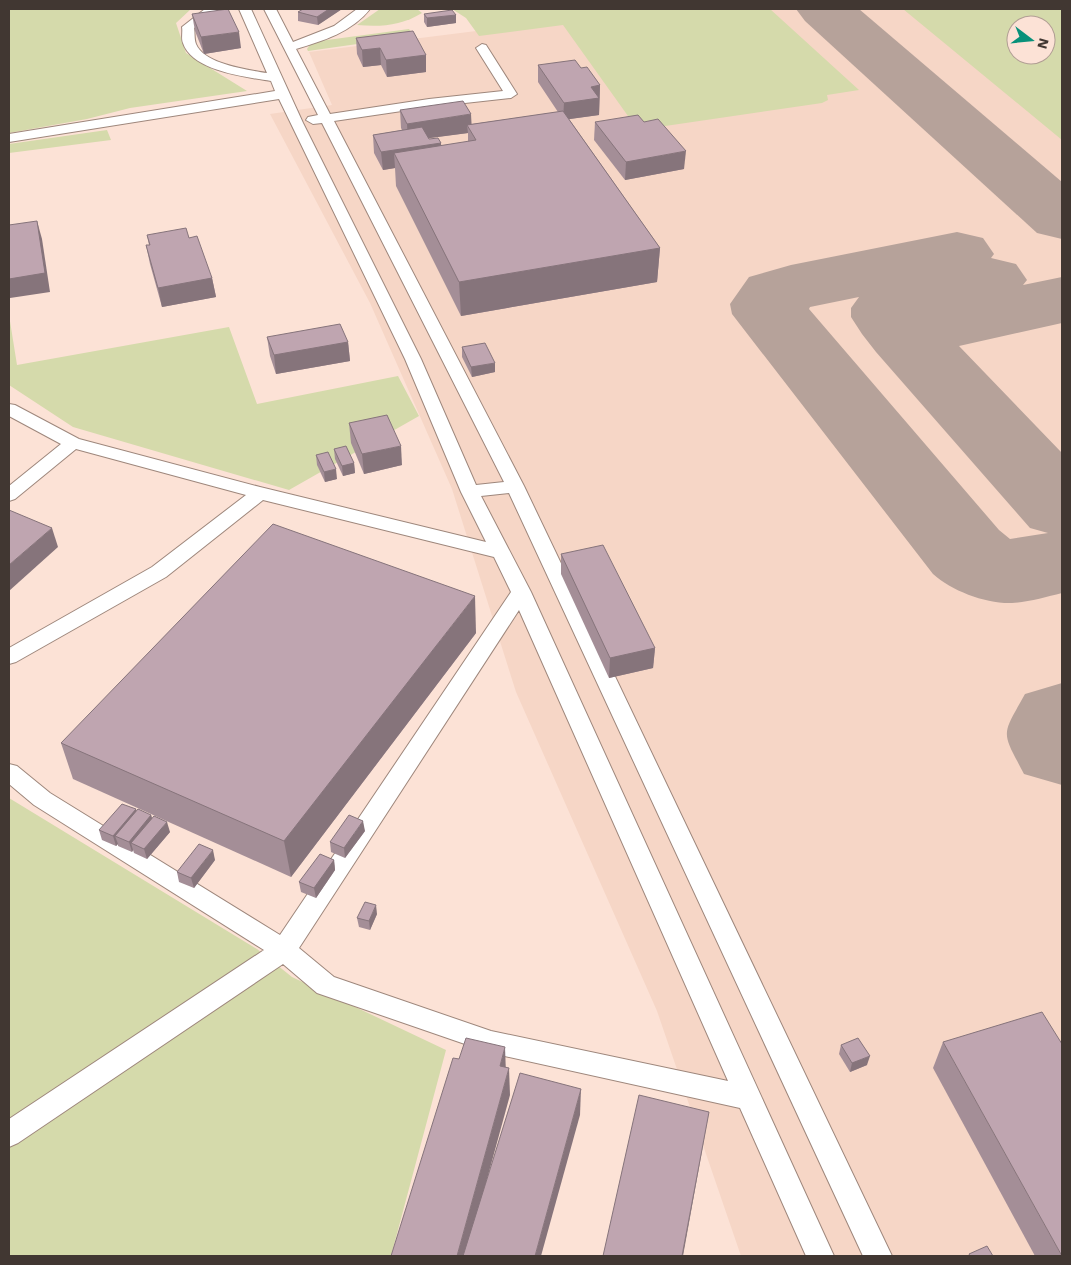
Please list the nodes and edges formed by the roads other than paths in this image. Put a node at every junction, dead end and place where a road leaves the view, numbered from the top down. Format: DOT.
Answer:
graph roads {
  1 [pos="212,9"];
  2 [pos="246,9"];
  3 [pos="270,9"];
  4 [pos="364,9"];
  5 [pos="289,47"];
  6 [pos="482,48"];
  7 [pos="276,78"];
  8 [pos="283,94"];
  9 [pos="326,119"];
  10 [pos="296,123"];
  11 [pos="9,138"];
  12 [pos="9,409"];
  13 [pos="73,443"];
  14 [pos="515,486"];
  15 [pos="470,492"];
  16 [pos="260,493"];
  17 [pos="9,495"];
  18 [pos="500,552"];
  19 [pos="521,592"];
  20 [pos="9,657"];
  21 [pos="9,772"];
  22 [pos="284,950"];
  23 [pos="748,1098"];
  24 [pos="9,1134"];
  25 [pos="820,1256"];
  26 [pos="878,1256"];
  1 -- 7 [label="lane"];
  2 -- 7 [label="lane"];
  3 -- 5 [label="lane"];
  4 -- 5 [label="lane"];
  5 -- 9 [label="lane"];
  6 -- 9 [label="lane"];
  7 -- 8 [label="lane"];
  8 -- 10 [label="lane"];
  8 -- 11 [label="lane"];
  9 -- 10 [label="lane"];
  9 -- 14 [label="lane"];
  10 -- 15 [label="lane"];
  12 -- 13 [label="lane"];
  13 -- 16 [label="lane"];
  13 -- 17 [label="lane"];
  14 -- 15 [label="lane"];
  14 -- 26 [label="lane"];
  15 -- 18 [label="lane"];
  16 -- 18 [label="lane"];
  16 -- 20 [label="lane"];
  18 -- 19 [label="lane"];
  19 -- 22 [label="lane"];
  19 -- 23 [label="lane"];
  21 -- 22 [label="lane"];
  22 -- 23 [label="lane"];
  22 -- 24 [label="lane"];
  23 -- 25 [label="lane"];
}
